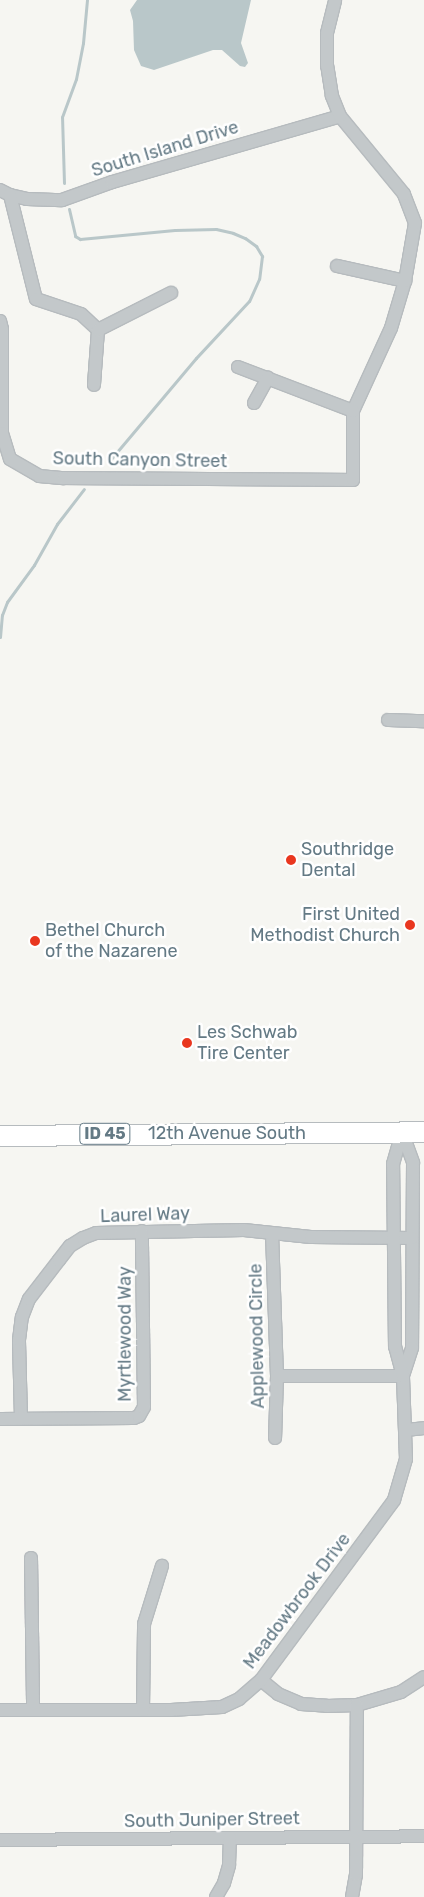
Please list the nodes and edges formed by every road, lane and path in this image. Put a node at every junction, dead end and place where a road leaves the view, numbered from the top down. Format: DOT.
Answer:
graph roads {
  1 [pos="335,0"];
  2 [pos="340,116"];
  3 [pos="5,192"];
  4 [pos="337,266"];
  5 [pos="406,281"];
  6 [pos="171,293"];
  7 [pos="0,321"];
  8 [pos="98,330"];
  9 [pos="238,367"];
  10 [pos="268,378"];
  11 [pos="94,385"];
  12 [pos="254,403"];
  13 [pos="353,411"];
  14 [pos="388,720"];
  15 [pos="424,721"];
  16 [pos="402,1132"];
  17 [pos="424,1132"];
  18 [pos="0,1136"];
  19 [pos="142,1231"];
  20 [pos="272,1233"];
  21 [pos="394,1238"];
  22 [pos="412,1238"];
  23 [pos="277,1376"];
  24 [pos="403,1376"];
  25 [pos="21,1418"];
  26 [pos="0,1419"];
  27 [pos="424,1428"];
  28 [pos="406,1430"];
  29 [pos="275,1438"];
  30 [pos="31,1558"];
  31 [pos="162,1566"];
  32 [pos="424,1677"];
  33 [pos="261,1680"];
  34 [pos="357,1705"];
  35 [pos="0,1710"];
  36 [pos="33,1710"];
  37 [pos="144,1710"];
  38 [pos="357,1836"];
  39 [pos="424,1836"];
  40 [pos="230,1838"];
  41 [pos="0,1840"];
  42 [pos="216,1897"];
  43 [pos="352,1897"];
  1 -- 2 [label="street"];
  2 -- 3 [label="street, South Island Drive"];
  2 -- 5 [label="street"];
  3 -- 8 [label="street"];
  4 -- 5 [label="street"];
  5 -- 13 [label="street"];
  6 -- 8 [label="street"];
  7 -- 13 [label="street, South Canyon Street"];
  8 -- 11 [label="street"];
  9 -- 10 [label="street"];
  10 -- 12 [label="street"];
  10 -- 13 [label="street"];
  14 -- 15 [label="street"];
  16 -- 17 [label="main road, 12th Avenue South / ID 45"];
  16 -- 18 [label="main road, 12th Avenue South / ID 45"];
  16 -- 21 [label="street, Meadowbrook Drive"];
  16 -- 22 [label="street, Meadowbrook Drive"];
  19 -- 20 [label="street, Laurel Way"];
  19 -- 25 [label="street, Laurel Way"];
  19 -- 25 [label="street, Myrtlewood Way"];
  20 -- 21 [label="street, Laurel Way"];
  20 -- 23 [label="street, Applewood Circle"];
  21 -- 22 [label="street, Laurel Way"];
  21 -- 24 [label="street, Meadowbrook Drive"];
  22 -- 24 [label="street, Meadowbrook Drive"];
  23 -- 24 [label="street"];
  23 -- 29 [label="street, Applewood Circle"];
  24 -- 28 [label="street, Meadowbrook Drive"];
  25 -- 26 [label="street, Myrtlewood Way"];
  27 -- 28 [label="street"];
  28 -- 33 [label="street, Meadowbrook Drive"];
  30 -- 36 [label="street"];
  31 -- 37 [label="street"];
  32 -- 34 [label="street"];
  33 -- 34 [label="street"];
  33 -- 37 [label="street, Meadowbrook Drive"];
  34 -- 38 [label="street"];
  35 -- 36 [label="street, Meadowbrook Drive"];
  36 -- 37 [label="street, Meadowbrook Drive"];
  38 -- 39 [label="street, South Juniper Street"];
  38 -- 40 [label="street, South Juniper Street"];
  38 -- 43 [label="street"];
  40 -- 41 [label="street, South Juniper Street"];
  40 -- 42 [label="street"];
}
